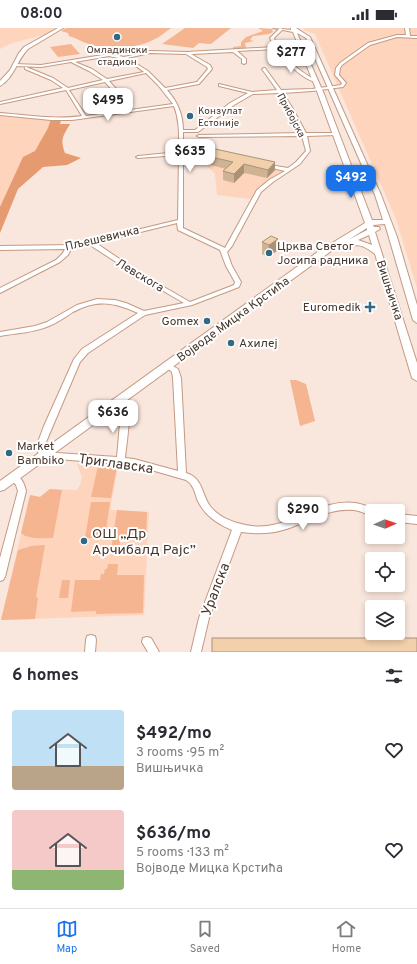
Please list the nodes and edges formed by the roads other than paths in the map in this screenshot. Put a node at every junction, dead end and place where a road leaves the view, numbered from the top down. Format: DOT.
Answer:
graph roads {
  1 [pos="61,28"];
  2 [pos="275,28"];
  3 [pos="407,28"];
  4 [pos="281,29"];
  5 [pos="293,29"];
  6 [pos="408,36"];
  7 [pos="417,37"];
  8 [pos="276,48"];
  9 [pos="233,50"];
  10 [pos="187,53"];
  11 [pos="124,58"];
  12 [pos="71,61"];
  13 [pos="244,63"];
  14 [pos="15,65"];
  15 [pos="23,66"];
  16 [pos="264,69"];
  17 [pos="147,72"];
  18 [pos="107,81"];
  19 [pos="316,81"];
  20 [pos="0,84"];
  21 [pos="220,85"];
  22 [pos="332,88"];
  23 [pos="67,89"];
  24 [pos="164,89"];
  25 [pos="320,90"];
  26 [pos="280,91"];
  27 [pos="252,93"];
  28 [pos="0,103"];
  29 [pos="175,105"];
  30 [pos="129,111"];
  31 [pos="0,114"];
  32 [pos="85,118"];
  33 [pos="181,131"];
  34 [pos="196,131"];
  35 [pos="337,134"];
  36 [pos="304,135"];
  37 [pos="199,136"];
  38 [pos="199,150"];
  39 [pos="181,152"];
  40 [pos="138,157"];
  41 [pos="229,157"];
  42 [pos="263,164"];
  43 [pos="289,170"];
  44 [pos="179,221"];
  45 [pos="388,222"];
  46 [pos="370,227"];
  47 [pos="92,243"];
  48 [pos="342,245"];
  49 [pos="68,247"];
  50 [pos="0,248"];
  51 [pos="224,251"];
  52 [pos="377,252"];
  53 [pos="318,258"];
  54 [pos="0,291"];
  55 [pos="190,304"];
  56 [pos="143,313"];
  57 [pos="417,320"];
  58 [pos="0,334"];
  59 [pos="169,366"];
  60 [pos="417,378"];
  61 [pos="119,401"];
  62 [pos="44,454"];
  63 [pos="121,461"];
  64 [pos="182,475"];
  65 [pos="13,477"];
  66 [pos="0,487"];
  67 [pos="365,510"];
  68 [pos="405,519"];
  69 [pos="417,520"];
  70 [pos="238,527"];
  71 [pos="0,577"];
  72 [pos="91,640"];
  73 [pos="147,642"];
  74 [pos="90,652"];
  75 [pos="154,652"];
  76 [pos="196,652"];
  1 -- 14 [label="main road"];
  2 -- 4 [label="main road"];
  3 -- 6 [label="street"];
  4 -- 5 [label="main road"];
  4 -- 8 [label="street"];
  5 -- 19 [label="main road, Вишњичка"];
  5 -- 22 [label="main road, Вишњичка"];
  6 -- 7 [label="street"];
  6 -- 22 [label="street"];
  8 -- 9 [label="street"];
  8 -- 19 [label="street"];
  9 -- 10 [label="street"];
  9 -- 13 [label="street"];
  10 -- 11 [label="street"];
  10 -- 24 [label="street"];
  11 -- 12 [label="street"];
  11 -- 17 [label="street"];
  12 -- 15 [label="street"];
  12 -- 18 [label="street"];
  14 -- 15 [label="street"];
  14 -- 20 [label="main road"];
  15 -- 23 [label="street"];
  16 -- 26 [label="street, Прибојска"];
  17 -- 18 [label="street"];
  17 -- 24 [label="street"];
  18 -- 23 [label="street"];
  18 -- 30 [label="street"];
  19 -- 25 [label="main road, Вишњичка"];
  21 -- 27 [label="street"];
  22 -- 25 [label="street"];
  22 -- 45 [label="main road, Вишњичка"];
  23 -- 28 [label="street"];
  23 -- 32 [label="street"];
  24 -- 29 [label="street"];
  25 -- 26 [label="street"];
  25 -- 35 [label="main road, Вишњичка"];
  26 -- 27 [label="street"];
  26 -- 36 [label="street, Прибојска"];
  27 -- 34 [label="street"];
  29 -- 30 [label="street"];
  29 -- 33 [label="street"];
  30 -- 32 [label="street"];
  31 -- 32 [label="street"];
  33 -- 34 [label="street"];
  33 -- 39 [label="street"];
  34 -- 37 [label="street"];
  35 -- 36 [label="street"];
  35 -- 46 [label="main road, Вишњичка"];
  36 -- 37 [label="street"];
  36 -- 43 [label="street, Прибојска"];
  37 -- 38 [label="street"];
  38 -- 39 [label="street"];
  38 -- 41 [label="street"];
  39 -- 40 [label="street"];
  39 -- 44 [label="street"];
  42 -- 43 [label="street"];
  43 -- 51 [label="street, Прибојска"];
  44 -- 47 [label="street, Пљешевичка"];
  44 -- 51 [label="street"];
  45 -- 46 [label="main road, Војводе Мицка Крстића"];
  45 -- 57 [label="main road, Вишњичка"];
  46 -- 48 [label="main road, Војводе Мицка Крстића"];
  46 -- 52 [label="main road, Вишњичка"];
  46 -- 53 [label="main road, Војводе Мицка Крстића"];
  47 -- 49 [label="street, Пљешевичка"];
  47 -- 55 [label="street, Левскога"];
  48 -- 52 [label="main road"];
  48 -- 53 [label="main road, Војводе Мицка Крстића"];
  49 -- 50 [label="street, Пљешевичка"];
  49 -- 54 [label="street"];
  51 -- 55 [label="street"];
  52 -- 60 [label="main road, Вишњичка"];
  53 -- 59 [label="main road, Војводе Мицка Крстића"];
  55 -- 56 [label="street"];
  56 -- 58 [label="street"];
  56 -- 62 [label="street"];
  59 -- 61 [label="main road, Војводе Мицка Крстића"];
  59 -- 64 [label="street, Војводе Мицка Крстића"];
  61 -- 62 [label="main road, Војводе Мицка Крстића"];
  61 -- 63 [label="street"];
  62 -- 63 [label="street, Триглавска"];
  62 -- 65 [label="main road, Војводе Мицка Крстића"];
  63 -- 64 [label="street, Триглавска"];
  64 -- 70 [label="street, Триглавска"];
  65 -- 66 [label="main road, Војводе Мицка Крстића"];
  65 -- 71 [label="street"];
  67 -- 70 [label="street, Триглавска"];
  68 -- 69 [label="street"];
  70 -- 76 [label="street, Уралска"];
  72 -- 74 [label="street"];
  73 -- 75 [label="street"];
}
